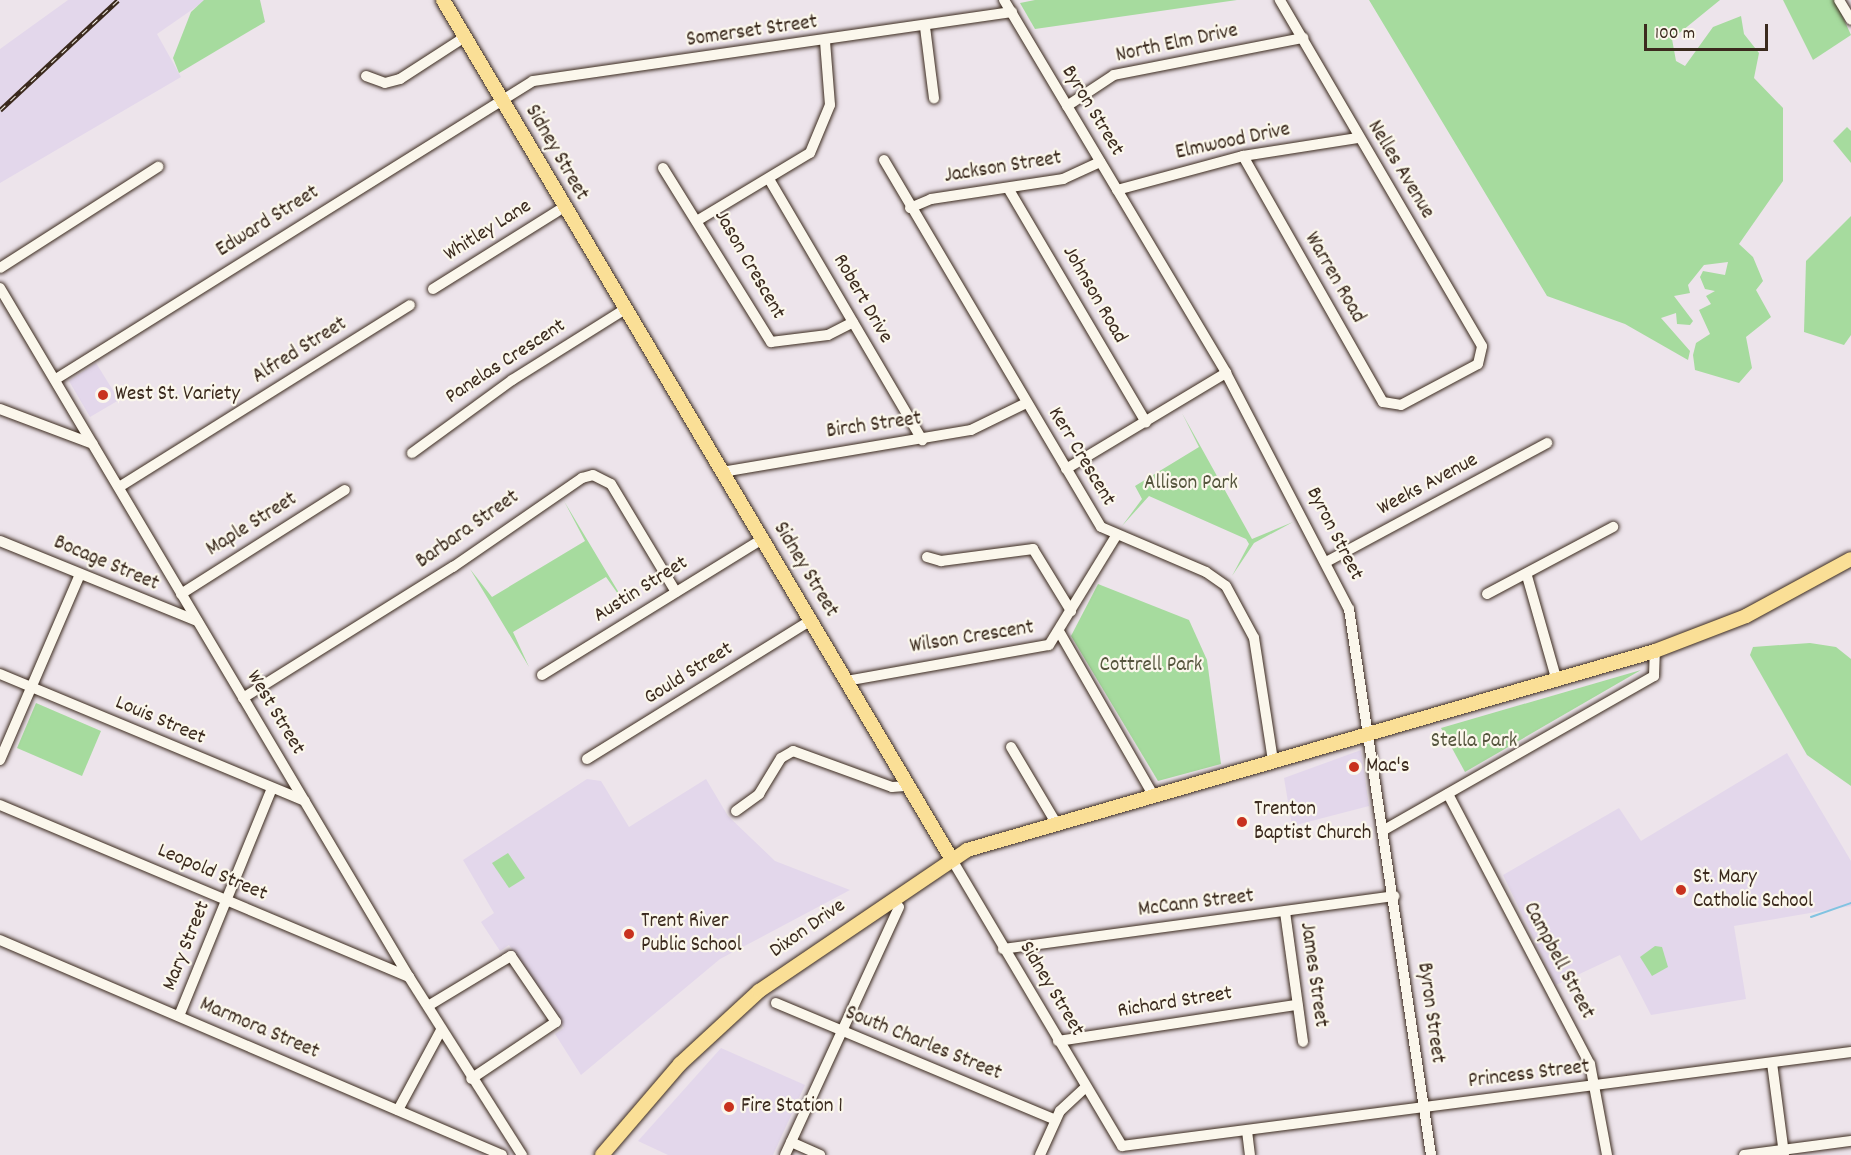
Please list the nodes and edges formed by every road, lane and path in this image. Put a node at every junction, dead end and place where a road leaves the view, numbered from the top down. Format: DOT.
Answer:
graph roads {
  1 [pos="443,0"];
  2 [pos="1004,0"];
  3 [pos="1280,0"];
  4 [pos="1839,0"];
  5 [pos="1012,12"];
  6 [pos="1851,20"];
  7 [pos="925,27"];
  8 [pos="465,37"];
  9 [pos="1303,38"];
  10 [pos="825,41"];
  11 [pos="366,76"];
  12 [pos="934,98"];
  13 [pos="501,99"];
  14 [pos="1067,106"];
  15 [pos="1358,138"];
  16 [pos="1243,156"];
  17 [pos="884,160"];
  18 [pos="1100,162"];
  19 [pos="158,167"];
  20 [pos="663,168"];
  21 [pos="769,179"];
  22 [pos="1008,188"];
  23 [pos="1117,190"];
  24 [pos="564,207"];
  25 [pos="910,208"];
  26 [pos="700,219"];
  27 [pos="0,268"];
  28 [pos="0,288"];
  29 [pos="433,289"];
  30 [pos="410,305"];
  31 [pos="625,309"];
  32 [pos="853,322"];
  33 [pos="1226,373"];
  34 [pos="56,379"];
  35 [pos="1026,403"];
  36 [pos="1401,405"];
  37 [pos="0,409"];
  38 [pos="1146,422"];
  39 [pos="922,440"];
  40 [pos="1548,443"];
  41 [pos="93,444"];
  42 [pos="412,453"];
  43 [pos="1066,469"];
  44 [pos="722,472"];
  45 [pos="119,487"];
  46 [pos="345,490"];
  47 [pos="1613,527"];
  48 [pos="1116,536"];
  49 [pos="762,539"];
  50 [pos="0,541"];
  51 [pos="927,557"];
  52 [pos="1851,559"];
  53 [pos="1328,561"];
  54 [pos="80,574"];
  55 [pos="1527,576"];
  56 [pos="676,592"];
  57 [pos="181,594"];
  58 [pos="1487,594"];
  59 [pos="1071,611"];
  60 [pos="197,621"];
  61 [pos="810,621"];
  62 [pos="1060,633"];
  63 [pos="1654,651"];
  64 [pos="0,674"];
  65 [pos="542,675"];
  66 [pos="1556,678"];
  67 [pos="846,681"];
  68 [pos="31,687"];
  69 [pos="243,698"];
  70 [pos="1369,733"];
  71 [pos="1011,747"];
  72 [pos="587,759"];
  73 [pos="0,760"];
  74 [pos="1273,761"];
  75 [pos="289,774"];
  76 [pos="908,786"];
  77 [pos="271,790"];
  78 [pos="1152,793"];
  79 [pos="1448,794"];
  80 [pos="305,801"];
  81 [pos="0,805"];
  82 [pos="736,811"];
  83 [pos="1055,821"];
  84 [pos="1384,830"];
  85 [pos="951,858"];
  86 [pos="1394,896"];
  87 [pos="226,900"];
  88 [pos="899,907"];
  89 [pos="1285,912"];
  90 [pos="0,940"];
  91 [pos="1003,949"];
  92 [pos="409,977"];
  93 [pos="776,1003"];
  94 [pos="1297,1005"];
  95 [pos="428,1006"];
  96 [pos="179,1016"];
  97 [pos="441,1030"];
  98 [pos="841,1032"];
  99 [pos="1058,1041"];
  100 [pos="1303,1042"];
  101 [pos="1851,1052"];
  102 [pos="1772,1063"];
  103 [pos="471,1079"];
  104 [pos="1596,1086"];
  105 [pos="1085,1088"];
  106 [pos="1424,1107"];
  107 [pos="398,1110"];
  108 [pos="1056,1120"];
  109 [pos="1247,1131"];
  110 [pos="1851,1141"];
  111 [pos="791,1142"];
  112 [pos="1140,1147"];
  113 [pos="1784,1152"];
  114 [pos="502,1155"];
  115 [pos="522,1155"];
  116 [pos="602,1155"];
  117 [pos="785,1155"];
  118 [pos="820,1155"];
  119 [pos="1040,1155"];
  120 [pos="1250,1155"];
  121 [pos="1431,1155"];
  122 [pos="1607,1155"];
  123 [pos="1744,1155"];
  1 -- 8 [label="main road, Sidney Street"];
  2 -- 5 [label="street, Byron Street"];
  3 -- 9 [label="street, Nelles Avenue"];
  4 -- 6 [label="street"];
  5 -- 7 [label="street, Somerset Street"];
  5 -- 14 [label="street, Byron Street"];
  7 -- 10 [label="street, Somerset Street"];
  7 -- 12 [label="street"];
  8 -- 11 [label="street"];
  8 -- 13 [label="main road, Sidney Street"];
  9 -- 14 [label="street, North Elm Drive"];
  9 -- 15 [label="street, Nelles Avenue"];
  10 -- 13 [label="street, Somerset Street"];
  10 -- 21 [label="street"];
  13 -- 24 [label="main road, Sidney Street"];
  13 -- 34 [label="street, Edward Street"];
  14 -- 18 [label="street, Byron Street"];
  15 -- 16 [label="street, Elmwood Drive"];
  15 -- 36 [label="street, Nelles Avenue"];
  16 -- 23 [label="street, Elmwood Drive"];
  16 -- 36 [label="street, Warren Road"];
  17 -- 25 [label="street, Kerr Crescent"];
  18 -- 22 [label="street, Jackson Street"];
  18 -- 23 [label="street, Byron Street"];
  19 -- 27 [label="street"];
  20 -- 26 [label="street, Jason Crescent"];
  21 -- 26 [label="street"];
  21 -- 32 [label="street, Robert Drive"];
  22 -- 25 [label="street, Jackson Street"];
  22 -- 38 [label="street, Johnson Road"];
  23 -- 33 [label="street, Byron Street"];
  24 -- 29 [label="street, Whitley Lane"];
  24 -- 31 [label="main road, Sidney Street"];
  25 -- 35 [label="street, Kerr Crescent"];
  26 -- 32 [label="street, Jason Crescent"];
  28 -- 34 [label="street, West Street"];
  30 -- 45 [label="street, Alfred Street"];
  31 -- 42 [label="street, Panelas Crescent"];
  31 -- 44 [label="main road, Sidney Street"];
  32 -- 39 [label="street, Robert Drive"];
  33 -- 38 [label="street"];
  33 -- 53 [label="street, Byron Street"];
  34 -- 41 [label="street, West Street"];
  35 -- 39 [label="street, Birch Street"];
  35 -- 43 [label="street, Kerr Crescent"];
  37 -- 41 [label="street"];
  38 -- 43 [label="street"];
  39 -- 44 [label="street, Birch Street"];
  40 -- 53 [label="street, Weeks Avenue"];
  41 -- 45 [label="street, West Street"];
  43 -- 48 [label="street, Kerr Crescent"];
  44 -- 49 [label="main road, Sidney Street"];
  45 -- 57 [label="street, West Street"];
  46 -- 57 [label="street, Maple Street"];
  47 -- 55 [label="street"];
  48 -- 59 [label="street, Wilson Crescent"];
  48 -- 74 [label="street, Kerr Crescent"];
  49 -- 56 [label="street, Austin Street"];
  49 -- 61 [label="main road, Sidney Street"];
  50 -- 54 [label="street, Bocage Street"];
  51 -- 59 [label="street"];
  52 -- 63 [label="main road, Dixon Drive"];
  53 -- 70 [label="street, Byron Street"];
  54 -- 60 [label="street, Bocage Street"];
  54 -- 68 [label="street"];
  55 -- 58 [label="street"];
  55 -- 66 [label="street"];
  56 -- 65 [label="street, Austin Street"];
  56 -- 69 [label="street, Barbara Street"];
  57 -- 60 [label="street, West Street"];
  59 -- 62 [label="street, Wilson Crescent"];
  60 -- 69 [label="street, West Street"];
  61 -- 67 [label="main road, Sidney Street"];
  61 -- 72 [label="street, Gould Street"];
  62 -- 67 [label="street, Wilson Crescent"];
  62 -- 78 [label="street"];
  63 -- 66 [label="main road, Dixon Drive"];
  63 -- 79 [label="street"];
  64 -- 68 [label="street, Louis Street"];
  66 -- 70 [label="main road, Dixon Drive"];
  67 -- 76 [label="main road, Sidney Street"];
  68 -- 73 [label="street"];
  68 -- 77 [label="street, Louis Street"];
  69 -- 75 [label="street, West Street"];
  70 -- 74 [label="main road, Dixon Drive"];
  70 -- 84 [label="street, Byron Street"];
  71 -- 83 [label="street"];
  74 -- 78 [label="main road, Dixon Drive"];
  75 -- 77 [label="street"];
  75 -- 80 [label="street, West Street"];
  76 -- 82 [label="street"];
  76 -- 85 [label="main road, Sidney Street"];
  77 -- 80 [label="street, Louis Street"];
  77 -- 87 [label="street, Mary Street"];
  78 -- 83 [label="main road, Dixon Drive"];
  79 -- 84 [label="street"];
  79 -- 104 [label="street, Campbell Street"];
  80 -- 92 [label="street, West Street"];
  81 -- 87 [label="street, Leopold Street"];
  83 -- 85 [label="main road, Dixon Drive"];
  84 -- 86 [label="street, Byron Street"];
  85 -- 91 [label="street, Sidney Street"];
  85 -- 116 [label="main road, Dixon Drive"];
  86 -- 89 [label="street, McCann Street"];
  86 -- 106 [label="street, Byron Street"];
  87 -- 92 [label="street, Leopold Street"];
  87 -- 96 [label="street, Mary Street"];
  88 -- 98 [label="street"];
  89 -- 91 [label="street, McCann Street"];
  89 -- 94 [label="street, James Street"];
  90 -- 96 [label="street, Marmora Street"];
  91 -- 99 [label="street, Sidney Street"];
  92 -- 95 [label="street, West Street"];
  93 -- 98 [label="street, South Charles Street"];
  94 -- 99 [label="street, Richard Street"];
  94 -- 100 [label="street, James Street"];
  95 -- 97 [label="street, West Street"];
  95 -- 103 [label="street"];
  96 -- 107 [label="street, Marmora Street"];
  97 -- 103 [label="street, West Street"];
  97 -- 107 [label="street"];
  98 -- 108 [label="street, South Charles Street"];
  98 -- 111 [label="street"];
  99 -- 105 [label="street, Sidney Street"];
  101 -- 102 [label="street, Princess Street"];
  102 -- 104 [label="street, Princess Street"];
  102 -- 113 [label="street"];
  103 -- 115 [label="street, West Street"];
  104 -- 106 [label="street, Princess Street"];
  104 -- 122 [label="street, Campbell Street"];
  105 -- 108 [label="street"];
  105 -- 112 [label="street, Sidney Street"];
  106 -- 109 [label="street, Princess Street"];
  106 -- 121 [label="street, Byron Street"];
  107 -- 114 [label="street, Marmora Street"];
  108 -- 119 [label="street"];
  109 -- 112 [label="street, Princess Street"];
  109 -- 120 [label="street"];
  110 -- 113 [label="street"];
  111 -- 117 [label="street"];
  111 -- 118 [label="street"];
  113 -- 123 [label="street"];
}
